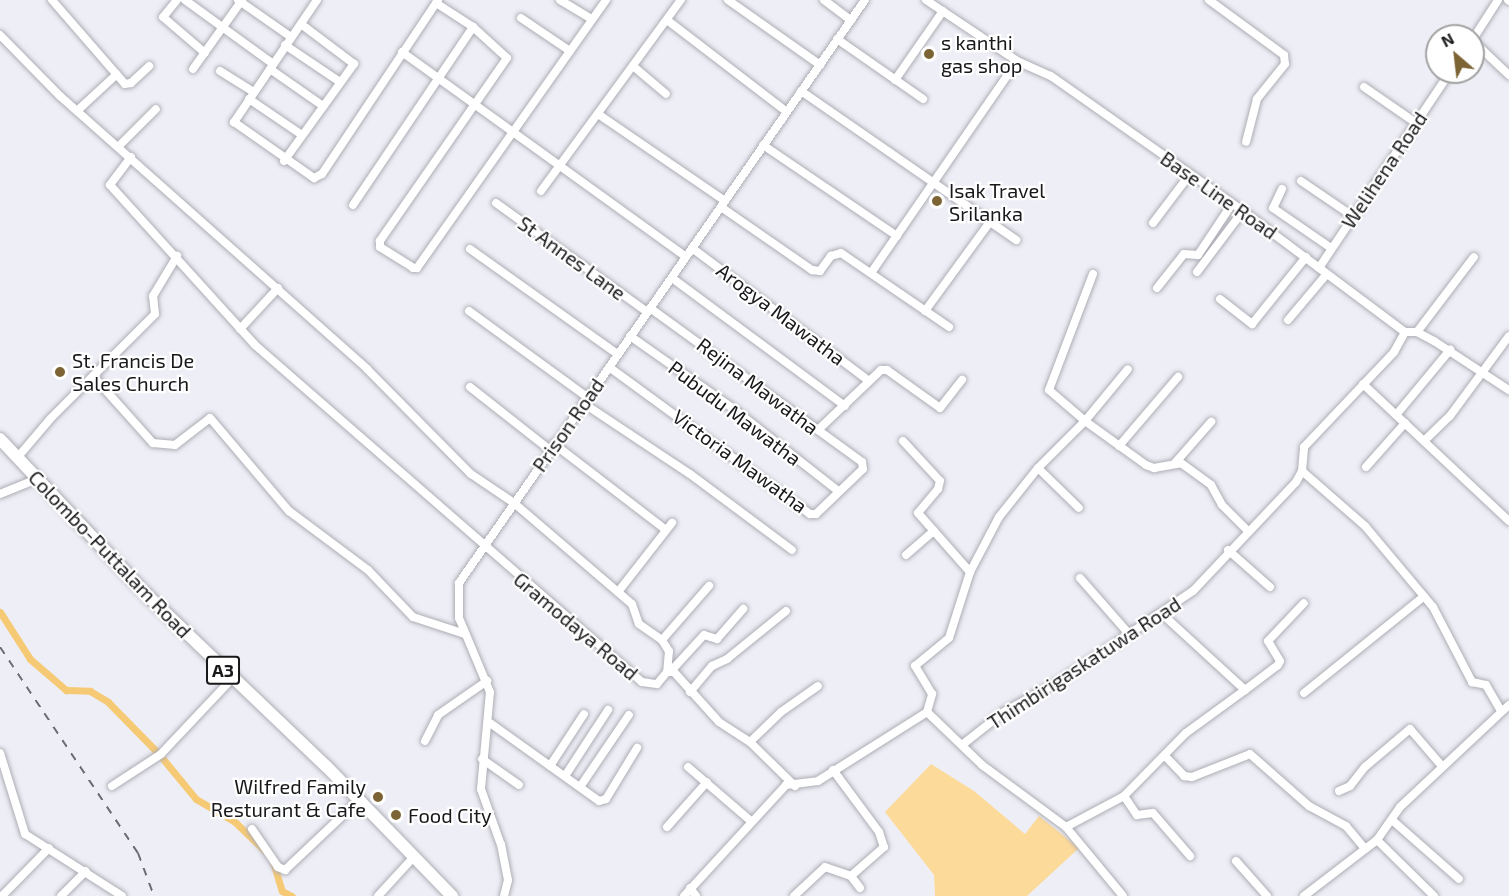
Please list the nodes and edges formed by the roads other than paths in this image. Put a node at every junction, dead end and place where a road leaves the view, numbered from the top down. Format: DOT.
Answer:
graph roads {
  1 [pos="52,0"];
  2 [pos="177,0"];
  3 [pos="185,0"];
  4 [pos="317,0"];
  5 [pos="560,0"];
  6 [pos="606,0"];
  7 [pos="681,0"];
  8 [pos="728,0"];
  9 [pos="824,0"];
  10 [pos="865,0"];
  11 [pos="926,0"];
  12 [pos="1209,0"];
  13 [pos="1498,0"];
  14 [pos="240,1"];
  15 [pos="437,2"];
  16 [pos="943,11"];
  17 [pos="521,18"];
  18 [pos="592,19"];
  19 [pos="667,20"];
  20 [pos="851,20"];
  21 [pos="301,24"];
  22 [pos="1483,24"];
  23 [pos="473,27"];
  24 [pos="221,29"];
  25 [pos="0,35"];
  26 [pos="291,37"];
  27 [pos="837,39"];
  28 [pos="285,45"];
  29 [pos="570,51"];
  30 [pos="205,52"];
  31 [pos="402,52"];
  32 [pos="1485,52"];
  33 [pos="1017,61"];
  34 [pos="820,65"];
  35 [pos="149,66"];
  36 [pos="271,66"];
  37 [pos="633,66"];
  38 [pos="193,69"];
  39 [pos="220,71"];
  40 [pos="117,74"];
  41 [pos="1509,75"];
  42 [pos="439,79"];
  43 [pos="895,80"];
  44 [pos="340,82"];
  45 [pos="1442,84"];
  46 [pos="1364,87"];
  47 [pos="801,91"];
  48 [pos="666,94"];
  49 [pos="251,96"];
  50 [pos="923,99"];
  51 [pos="476,104"];
  52 [pos="323,106"];
  53 [pos="156,109"];
  54 [pos="77,111"];
  55 [pos="787,112"];
  56 [pos="598,114"];
  57 [pos="1416,123"];
  58 [pos="511,133"];
  59 [pos="302,135"];
  60 [pos="1246,142"];
  61 [pos="763,145"];
  62 [pos="119,146"];
  63 [pos="131,157"];
  64 [pos="284,161"];
  65 [pos="559,168"];
  66 [pos="1190,174"];
  67 [pos="1301,181"];
  68 [pos="933,182"];
  69 [pos="1282,189"];
  70 [pos="542,191"];
  71 [pos="496,203"];
  72 [pos="723,204"];
  73 [pos="1232,204"];
  74 [pos="353,205"];
  75 [pos="1243,211"];
  76 [pos="1351,215"];
  77 [pos="990,222"];
  78 [pos="1154,223"];
  79 [pos="897,236"];
  80 [pos="1016,240"];
  81 [pos="692,248"];
  82 [pos="1331,248"];
  83 [pos="470,249"];
  84 [pos="177,256"];
  85 [pos="686,257"];
  86 [pos="1306,257"];
  87 [pos="1474,257"];
  88 [pos="1319,268"];
  89 [pos="1197,272"];
  90 [pos="871,273"];
  91 [pos="1093,274"];
  92 [pos="1326,275"];
  93 [pos="672,278"];
  94 [pos="278,288"];
  95 [pos="1157,288"];
  96 [pos="1220,299"];
  97 [pos="649,310"];
  98 [pos="469,311"];
  99 [pos="925,311"];
  100 [pos="1288,320"];
  101 [pos="949,327"];
  102 [pos="240,329"];
  103 [pos="1405,332"];
  104 [pos="1417,332"];
  105 [pos="630,336"];
  106 [pos="1509,336"];
  107 [pos="1450,350"];
  108 [pos="618,354"];
  109 [pos="609,367"];
  110 [pos="1128,369"];
  111 [pos="1484,371"];
  112 [pos="93,376"];
  113 [pos="1178,377"];
  114 [pos="962,380"];
  115 [pos="869,381"];
  116 [pos="1363,384"];
  117 [pos="470,387"];
  118 [pos="1509,390"];
  119 [pos="585,400"];
  120 [pos="845,406"];
  121 [pos="1396,415"];
  122 [pos="1086,421"];
  123 [pos="1211,422"];
  124 [pos="1405,423"];
  125 [pos="818,430"];
  126 [pos="0,439"];
  127 [pos="903,441"];
  128 [pos="1424,441"];
  129 [pos="1119,446"];
  130 [pos="552,447"];
  131 [pos="0,449"];
  132 [pos="17,458"];
  133 [pos="1175,463"];
  134 [pos="864,466"];
  135 [pos="1366,467"];
  136 [pos="1038,468"];
  137 [pos="1302,471"];
  138 [pos="30,482"];
  139 [pos="838,491"];
  140 [pos="0,494"];
  141 [pos="514,503"];
  142 [pos="1079,508"];
  143 [pos="1509,521"];
  144 [pos="1247,530"];
  145 [pos="934,531"];
  146 [pos="483,547"];
  147 [pos="792,550"];
  148 [pos="1228,550"];
  149 [pos="906,555"];
  150 [pos="970,572"];
  151 [pos="1080,578"];
  152 [pos="709,586"];
  153 [pos="1270,587"];
  154 [pos="618,592"];
  155 [pos="1424,596"];
  156 [pos="1304,603"];
  157 [pos="743,609"];
  158 [pos="786,611"];
  159 [pos="1162,614"];
  160 [pos="465,634"];
  161 [pos="1129,634"];
  162 [pos="662,640"];
  163 [pos="669,671"];
  164 [pos="487,681"];
  165 [pos="228,683"];
  166 [pos="818,686"];
  167 [pos="1245,690"];
  168 [pos="690,692"];
  169 [pos="1304,693"];
  170 [pos="1509,705"];
  171 [pos="608,710"];
  172 [pos="1502,711"];
  173 [pos="927,712"];
  174 [pos="584,714"];
  175 [pos="629,715"];
  176 [pos="490,723"];
  177 [pos="425,741"];
  178 [pos="750,742"];
  179 [pos="962,745"];
  180 [pos="638,748"];
  181 [pos="0,753"];
  182 [pos="1165,756"];
  183 [pos="482,759"];
  184 [pos="1441,765"];
  185 [pos="550,766"];
  186 [pos="688,767"];
  187 [pos="833,770"];
  188 [pos="565,776"];
  189 [pos="706,782"];
  190 [pos="519,785"];
  191 [pos="112,786"];
  192 [pos="795,786"];
  193 [pos="580,787"];
  194 [pos="1339,791"];
  195 [pos="1124,796"];
  196 [pos="357,802"];
  197 [pos="1392,820"];
  198 [pos="752,822"];
  199 [pos="667,827"];
  200 [pos="1066,827"];
  201 [pos="252,830"];
  202 [pos="1377,840"];
  203 [pos="49,849"];
  204 [pos="1365,849"];
  205 [pos="1190,856"];
  206 [pos="411,861"];
  207 [pos="1236,861"];
  208 [pos="86,871"];
  209 [pos="851,876"];
  210 [pos="1459,879"];
  211 [pos="690,888"];
  212 [pos="860,888"];
  213 [pos="2,896"];
  214 [pos="61,896"];
  215 [pos="122,896"];
  216 [pos="378,896"];
  217 [pos="444,896"];
  218 [pos="452,896"];
  219 [pos="504,896"];
  220 [pos="684,896"];
  221 [pos="696,896"];
  222 [pos="794,896"];
  223 [pos="1123,896"];
  224 [pos="1267,896"];
  225 [pos="1304,896"];
  226 [pos="1434,896"];
  1 -- 40 [label="street"];
  2 -- 30 [label="street"];
  3 -- 24 [label="street"];
  4 -- 21 [label="street"];
  5 -- 18 [label="street"];
  6 -- 18 [label="street"];
  7 -- 19 [label="street"];
  8 -- 34 [label="street"];
  9 -- 20 [label="street"];
  10 -- 20 [label="street, Prison Road"];
  11 -- 16 [label="street, Base Line Road"];
  12 -- 60 [label="street"];
  13 -- 22 [label="street"];
  14 -- 24 [label="street"];
  14 -- 26 [label="street"];
  15 -- 23 [label="street"];
  15 -- 31 [label="street"];
  16 -- 33 [label="street, Base Line Road"];
  16 -- 43 [label="street"];
  17 -- 29 [label="street"];
  18 -- 29 [label="street"];
  19 -- 37 [label="street"];
  19 -- 55 [label="street"];
  20 -- 27 [label="street, Prison Road"];
  21 -- 26 [label="street"];
  21 -- 44 [label="street"];
  23 -- 42 [label="street"];
  23 -- 51 [label="street"];
  24 -- 30 [label="street"];
  24 -- 36 [label="street"];
  25 -- 54 [label="street"];
  26 -- 28 [label="street"];
  27 -- 34 [label="street, Prison Road"];
  27 -- 43 [label="street"];
  28 -- 36 [label="street"];
  28 -- 44 [label="street"];
  29 -- 58 [label="street"];
  30 -- 38 [label="street"];
  31 -- 42 [label="street"];
  31 -- 64 [label="street"];
  32 -- 41 [label="street"];
  33 -- 66 [label="street, Base Line Road"];
  33 -- 68 [label="street"];
  34 -- 47 [label="street, Prison Road"];
  35 -- 40 [label="street"];
  36 -- 49 [label="street"];
  36 -- 52 [label="street"];
  37 -- 48 [label="street"];
  37 -- 56 [label="street"];
  39 -- 49 [label="street"];
  40 -- 54 [label="street"];
  42 -- 51 [label="street"];
  42 -- 74 [label="street"];
  43 -- 50 [label="street"];
  44 -- 52 [label="street"];
  45 -- 57 [label="street, Welihena Road"];
  46 -- 57 [label="street"];
  47 -- 55 [label="street, Prison Road"];
  47 -- 68 [label="street"];
  49 -- 59 [label="street"];
  49 -- 64 [label="street"];
  51 -- 58 [label="street"];
  51 -- 58 [label="street"];
  52 -- 59 [label="street"];
  53 -- 62 [label="street"];
  54 -- 62 [label="street"];
  55 -- 61 [label="street, Prison Road"];
  56 -- 65 [label="street"];
  56 -- 72 [label="street"];
  57 -- 76 [label="street, Welihena Road"];
  58 -- 65 [label="street"];
  59 -- 64 [label="street"];
  61 -- 72 [label="street, Prison Road"];
  61 -- 79 [label="street"];
  62 -- 63 [label="street"];
  63 -- 84 [label="street"];
  63 -- 94 [label="street"];
  65 -- 70 [label="street"];
  65 -- 85 [label="street"];
  66 -- 73 [label="street, Base Line Road"];
  66 -- 78 [label="street"];
  67 -- 76 [label="street"];
  68 -- 77 [label="street"];
  68 -- 79 [label="street"];
  69 -- 82 [label="street"];
  71 -- 97 [label="street, St Annes Lane"];
  72 -- 81 [label="street, Prison Road"];
  72 -- 90 [label="street"];
  73 -- 75 [label="street, Base Line Road"];
  73 -- 95 [label="street"];
  75 -- 86 [label="street, Base Line Road"];
  75 -- 89 [label="street"];
  76 -- 82 [label="street, Welihena Road"];
  77 -- 80 [label="street"];
  77 -- 99 [label="street"];
  79 -- 90 [label="street"];
  81 -- 85 [label="street, Prison Road"];
  81 -- 115 [label="street, Arogya Mawatha"];
  82 -- 88 [label="street, Welihena Road"];
  83 -- 108 [label="street"];
  84 -- 102 [label="street"];
  84 -- 112 [label="street"];
  85 -- 93 [label="street, Prison Road"];
  86 -- 88 [label="street, Base Line Road"];
  86 -- 96 [label="street"];
  87 -- 104 [label="street"];
  88 -- 92 [label="street, Base Line Road"];
  90 -- 99 [label="street"];
  91 -- 122 [label="street"];
  92 -- 100 [label="street"];
  92 -- 103 [label="street, Base Line Road"];
  93 -- 97 [label="street, Prison Road"];
  93 -- 120 [label="street"];
  94 -- 102 [label="street"];
  94 -- 141 [label="street"];
  97 -- 105 [label="street, Prison Road"];
  97 -- 125 [label="street, Rejina Mawatha"];
  98 -- 119 [label="street"];
  99 -- 101 [label="street"];
  102 -- 146 [label="street"];
  103 -- 104 [label="street"];
  103 -- 116 [label="street, Thimbirigaskatuwa Road"];
  104 -- 107 [label="street"];
  105 -- 108 [label="street, Prison Road"];
  105 -- 139 [label="street, Pubudu Mawatha"];
  106 -- 111 [label="street"];
  107 -- 111 [label="street"];
  107 -- 121 [label="street"];
  108 -- 109 [label="street, Prison Road"];
  109 -- 119 [label="street, Prison Road"];
  109 -- 139 [label="street, Victoria Mawatha"];
  110 -- 122 [label="street"];
  111 -- 118 [label="street"];
  111 -- 128 [label="street"];
  112 -- 132 [label="street"];
  112 -- 160 [label="street"];
  113 -- 129 [label="street"];
  114 -- 115 [label="street"];
  115 -- 120 [label="street"];
  116 -- 121 [label="street"];
  116 -- 137 [label="street, Thimbirigaskatuwa Road"];
  117 -- 130 [label="street"];
  119 -- 130 [label="street, Prison Road"];
  119 -- 147 [label="street"];
  120 -- 125 [label="street"];
  121 -- 124 [label="street"];
  122 -- 129 [label="street"];
  122 -- 136 [label="street"];
  123 -- 133 [label="street"];
  124 -- 128 [label="street"];
  124 -- 135 [label="street"];
  125 -- 134 [label="street, Rejina Mawatha"];
  126 -- 132 [label="highway, Colombo-Puttalam Road / A3"];
  127 -- 145 [label="street"];
  128 -- 143 [label="street"];
  129 -- 133 [label="street"];
  130 -- 141 [label="street, Prison Road"];
  130 -- 154 [label="street"];
  131 -- 138 [label="highway, Colombo-Puttalam Road / A3"];
  132 -- 218 [label="highway, Colombo-Puttalam Road / A3"];
  133 -- 144 [label="street"];
  134 -- 139 [label="street, Victoria Mawatha"];
  136 -- 142 [label="street"];
  136 -- 150 [label="street"];
  137 -- 144 [label="street, Thimbirigaskatuwa Road"];
  137 -- 155 [label="street"];
  138 -- 140 [label="street"];
  138 -- 165 [label="highway, Colombo-Puttalam Road / A3"];
  141 -- 146 [label="street, Prison Road"];
  141 -- 154 [label="street"];
  144 -- 148 [label="street, Thimbirigaskatuwa Road"];
  145 -- 149 [label="street"];
  145 -- 150 [label="street"];
  146 -- 160 [label="street, Prison Road"];
  146 -- 163 [label="street, Gramodaya Road"];
  148 -- 153 [label="street"];
  148 -- 159 [label="street, Thimbirigaskatuwa Road"];
  150 -- 173 [label="street"];
  151 -- 161 [label="street"];
  152 -- 162 [label="street"];
  154 -- 162 [label="street"];
  155 -- 169 [label="street"];
  155 -- 172 [label="street"];
  156 -- 167 [label="street"];
  157 -- 163 [label="street, Gramodaya Road"];
  158 -- 168 [label="street"];
  159 -- 161 [label="street, Thimbirigaskatuwa Road"];
  159 -- 167 [label="street"];
  160 -- 164 [label="street, Prison Road"];
  161 -- 179 [label="street, Thimbirigaskatuwa Road"];
  162 -- 163 [label="street"];
  163 -- 168 [label="street, Gramodaya Road"];
  164 -- 176 [label="street, Prison Road"];
  164 -- 177 [label="street"];
  165 -- 191 [label="street"];
  165 -- 196 [label="highway, Colombo-Puttalam Road / A3"];
  166 -- 178 [label="street"];
  167 -- 182 [label="street"];
  168 -- 178 [label="street, Gramodaya Road"];
  170 -- 172 [label="street"];
  171 -- 188 [label="street"];
  172 -- 184 [label="street"];
  173 -- 179 [label="street"];
  173 -- 187 [label="street"];
  174 -- 185 [label="street"];
  175 -- 193 [label="street"];
  176 -- 183 [label="street, Prison Road"];
  176 -- 185 [label="street"];
  178 -- 192 [label="street, Gramodaya Road"];
  179 -- 200 [label="street"];
  180 -- 193 [label="street"];
  181 -- 203 [label="street"];
  182 -- 195 [label="street"];
  182 -- 204 [label="street"];
  183 -- 190 [label="street"];
  183 -- 219 [label="street, Prison Road"];
  184 -- 194 [label="street"];
  184 -- 197 [label="street"];
  185 -- 188 [label="street"];
  186 -- 189 [label="street"];
  187 -- 192 [label="street"];
  187 -- 209 [label="street"];
  188 -- 193 [label="street"];
  189 -- 198 [label="street"];
  189 -- 199 [label="street"];
  192 -- 198 [label="street"];
  195 -- 200 [label="street"];
  195 -- 205 [label="street"];
  196 -- 201 [label="street"];
  196 -- 206 [label="highway, Colombo-Puttalam Road / A3"];
  197 -- 202 [label="street"];
  197 -- 210 [label="street"];
  198 -- 211 [label="street"];
  200 -- 223 [label="street"];
  202 -- 204 [label="street"];
  202 -- 226 [label="street"];
  203 -- 208 [label="street"];
  203 -- 213 [label="street"];
  204 -- 225 [label="street"];
  206 -- 216 [label="street"];
  206 -- 217 [label="highway, Colombo-Puttalam Road / A3"];
  207 -- 224 [label="street"];
  208 -- 214 [label="street"];
  208 -- 215 [label="street"];
  209 -- 212 [label="street"];
  209 -- 222 [label="street"];
  211 -- 220 [label="street"];
  211 -- 221 [label="street"];
}
